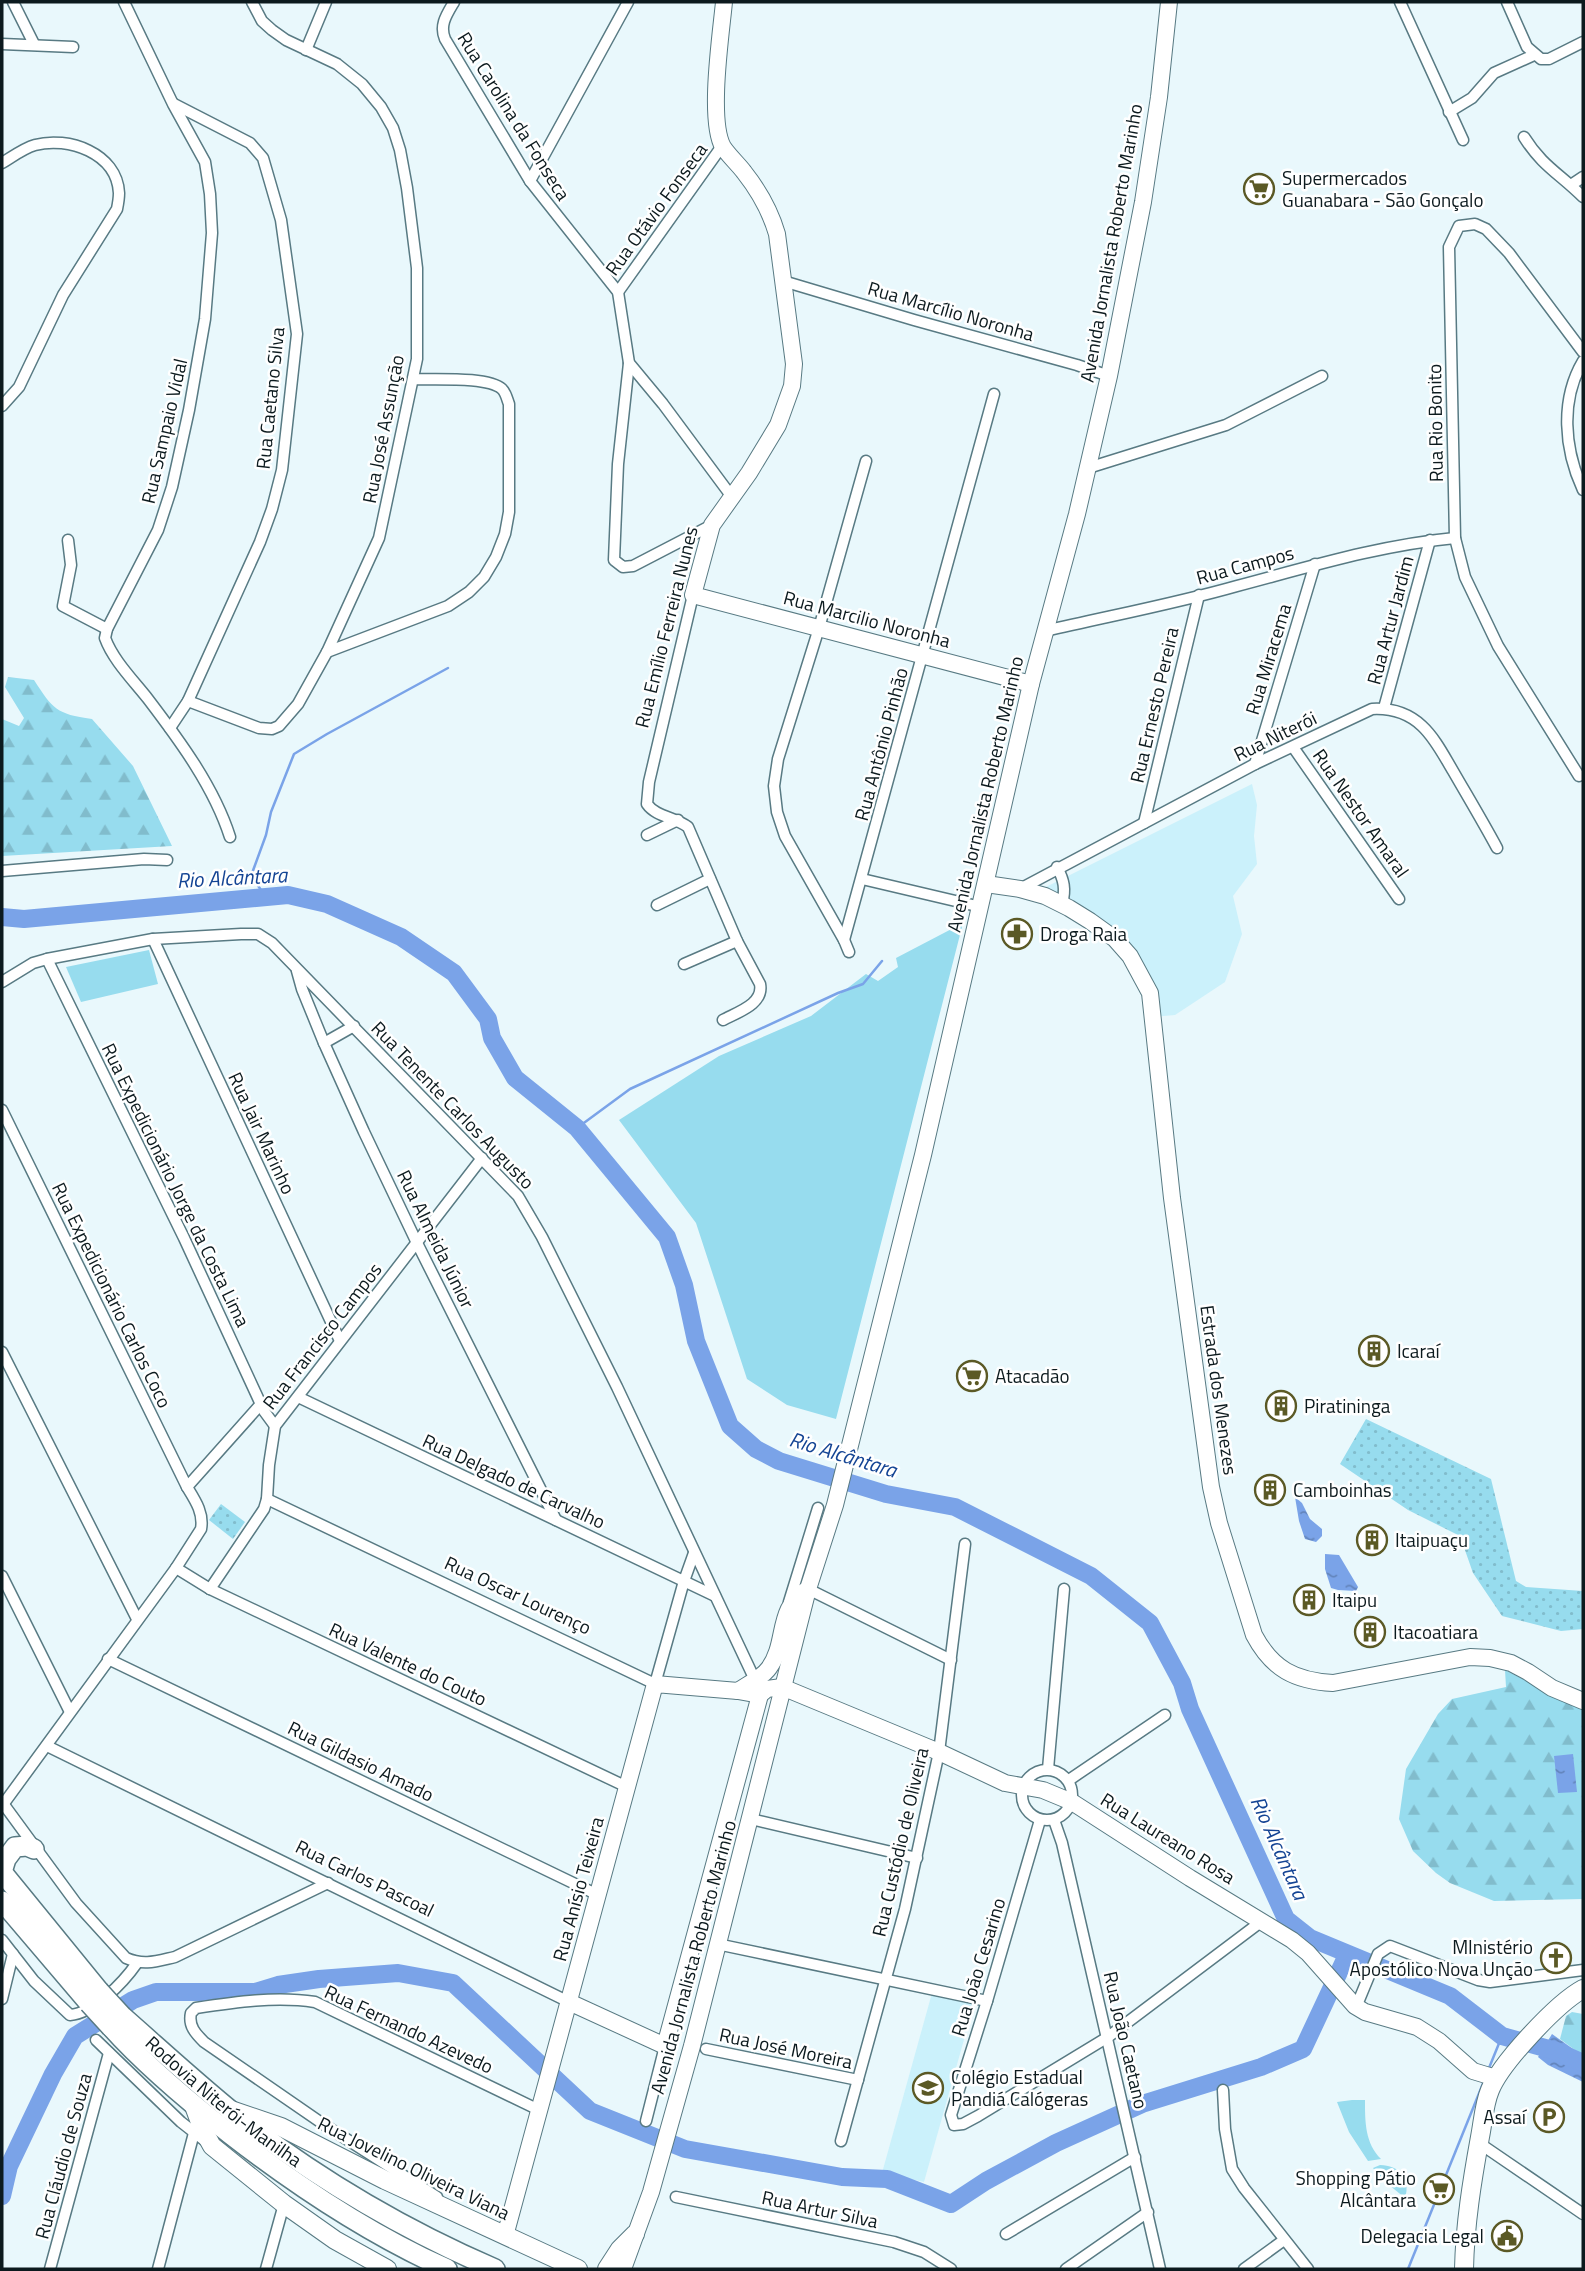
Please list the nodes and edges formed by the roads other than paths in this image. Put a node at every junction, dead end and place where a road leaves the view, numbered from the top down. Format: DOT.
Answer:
graph roads {
  1 [pos="13,2"];
  2 [pos="124,2"];
  3 [pos="252,2"];
  4 [pos="326,2"];
  5 [pos="454,2"];
  6 [pos="628,2"];
  7 [pos="724,2"];
  8 [pos="1169,2"];
  9 [pos="1400,2"];
  10 [pos="1507,2"];
  11 [pos="1583,42"];
  12 [pos="2,44"];
  13 [pos="34,44"];
  14 [pos="74,47"];
  15 [pos="306,50"];
  16 [pos="1534,55"];
  17 [pos="173,104"];
  18 [pos="1449,112"];
  19 [pos="1524,137"];
  20 [pos="1463,140"];
  21 [pos="722,146"];
  22 [pos="2,163"];
  23 [pos="1583,177"];
  24 [pos="530,181"];
  25 [pos="1571,185"];
  26 [pos="1583,197"];
  27 [pos="783,281"];
  28 [pos="618,292"];
  29 [pos="1583,352"];
  30 [pos="1583,361"];
  31 [pos="629,363"];
  32 [pos="1109,376"];
  33 [pos="1322,376"];
  34 [pos="413,379"];
  35 [pos="993,394"];
  36 [pos="2,406"];
  37 [pos="866,461"];
  38 [pos="1088,468"];
  39 [pos="1583,490"];
  40 [pos="732,497"];
  41 [pos="712,525"];
  42 [pos="1455,538"];
  43 [pos="68,540"];
  44 [pos="1430,540"];
  45 [pos="1315,564"];
  46 [pos="693,595"];
  47 [pos="1199,595"];
  48 [pos="819,628"];
  49 [pos="107,629"];
  50 [pos="1045,631"];
  51 [pos="327,652"];
  52 [pos="923,655"];
  53 [pos="1031,684"];
  54 [pos="188,701"];
  55 [pos="1384,708"];
  56 [pos="170,728"];
  57 [pos="1293,747"];
  58 [pos="1255,764"];
  59 [pos="1579,776"];
  60 [pos="678,820"];
  61 [pos="1144,823"];
  62 [pos="647,835"];
  63 [pos="230,838"];
  64 [pos="1497,848"];
  65 [pos="167,860"];
  66 [pos="1056,867"];
  67 [pos="2,871"];
  68 [pos="710,879"];
  69 [pos="862,879"];
  70 [pos="986,884"];
  71 [pos="1020,888"];
  72 [pos="1399,899"];
  73 [pos="1062,904"];
  74 [pos="657,905"];
  75 [pos="981,907"];
  76 [pos="153,939"];
  77 [pos="844,940"];
  78 [pos="737,941"];
  79 [pos="849,953"];
  80 [pos="47,959"];
  81 [pos="684,964"];
  82 [pos="296,969"];
  83 [pos="2,982"];
  84 [pos="723,1020"];
  85 [pos="354,1026"];
  86 [pos="324,1043"];
  87 [pos="2,1110"];
  88 [pos="482,1158"];
  89 [pos="417,1243"];
  90 [pos="340,1341"];
  91 [pos="2,1352"];
  92 [pos="5,1369"];
  93 [pos="298,1397"];
  94 [pos="261,1404"];
  95 [pos="275,1426"];
  96 [pos="190,1491"];
  97 [pos="267,1499"];
  98 [pos="818,1508"];
  99 [pos="556,1520"];
  100 [pos="965,1544"];
  101 [pos="694,1553"];
  102 [pos="176,1568"];
  103 [pos="2,1576"];
  104 [pos="684,1581"];
  105 [pos="209,1589"];
  106 [pos="808,1589"];
  107 [pos="1064,1589"];
  108 [pos="715,1596"];
  109 [pos="786,1614"];
  110 [pos="136,1619"];
  111 [pos="108,1659"];
  112 [pos="951,1660"];
  113 [pos="655,1684"];
  114 [pos="758,1688"];
  115 [pos="782,1688"];
  116 [pos="738,1691"];
  117 [pos="1583,1702"];
  118 [pos="70,1712"];
  119 [pos="1165,1715"];
  120 [pos="47,1746"];
  121 [pos="939,1752"];
  122 [pos="1048,1769"];
  123 [pos="1069,1780"];
  124 [pos="1023,1786"];
  125 [pos="627,1787"];
  126 [pos="1072,1802"];
  127 [pos="2,1804"];
  128 [pos="728,1813"];
  129 [pos="751,1819"];
  130 [pos="1040,1820"];
  131 [pos="1055,1820"];
  132 [pos="34,1849"];
  133 [pos="917,1858"];
  134 [pos="2,1872"];
  135 [pos="328,1883"];
  136 [pos="598,1895"];
  137 [pos="6,1915"];
  138 [pos="1262,1921"];
  139 [pos="2,1940"];
  140 [pos="717,1944"];
  141 [pos="13,1955"];
  142 [pos="137,1963"];
  143 [pos="1583,1970"];
  144 [pos="886,1979"];
  145 [pos="1583,1989"];
  146 [pos="94,1997"];
  147 [pos="1352,1998"];
  148 [pos="2,1999"];
  149 [pos="987,2001"];
  150 [pos="569,2002"];
  151 [pos="109,2027"];
  152 [pos="1108,2037"];
  153 [pos="665,2046"];
  154 [pos="706,2049"];
  155 [pos="109,2053"];
  156 [pos="1491,2074"];
  157 [pos="858,2080"];
  158 [pos="1223,2090"];
  159 [pos="194,2106"];
  160 [pos="230,2109"];
  161 [pos="540,2110"];
  162 [pos="646,2121"];
  163 [pos="194,2133"];
  164 [pos="841,2141"];
  165 [pos="1479,2144"];
  166 [pos="212,2146"];
  167 [pos="1135,2157"];
  168 [pos="676,2197"];
  169 [pos="284,2204"];
  170 [pos="1148,2212"];
  171 [pos="1583,2214"];
  172 [pos="467,2218"];
  173 [pos="635,2234"];
  174 [pos="1006,2234"];
  175 [pos="505,2236"];
  176 [pos="1284,2240"];
  177 [pos="380,2268"];
  178 [pos="50,2269"];
  179 [pos="158,2269"];
  180 [pos="266,2269"];
  181 [pos="447,2269"];
  182 [pos="495,2269"];
  183 [pos="578,2269"];
  184 [pos="607,2269"];
  185 [pos="622,2269"];
  186 [pos="951,2269"];
  187 [pos="1066,2269"];
  188 [pos="1160,2269"];
  189 [pos="1244,2269"];
  190 [pos="1308,2269"];
  191 [pos="1464,2269"];
  1 -- 13 [label="street"];
  2 -- 17 [label="street, Rua Sampaio Vidal"];
  3 -- 15 [label="street, Rua José Assunção"];
  4 -- 15 [label="street"];
  5 -- 24 [label="street, Rua Carolina da Fonseca"];
  6 -- 24 [label="street"];
  7 -- 21 [label="main road"];
  8 -- 32 [label="main road, Avenida Jornalista Roberto Marinho"];
  9 -- 18 [label="street"];
  10 -- 16 [label="street"];
  11 -- 16 [label="street"];
  12 -- 13 [label="street"];
  13 -- 14 [label="street"];
  15 -- 34 [label="street, Rua José Assunção"];
  16 -- 18 [label="street"];
  17 -- 49 [label="street, Rua Sampaio Vidal"];
  17 -- 54 [label="street, Rua Caetano Silva"];
  18 -- 20 [label="street"];
  19 -- 25 [label="street"];
  21 -- 27 [label="main road, Rua Emílio Ferreira Nunes"];
  21 -- 28 [label="street, Rua Otávio Fonseca"];
  22 -- 36 [label="street"];
  23 -- 25 [label="street"];
  24 -- 28 [label="street, Rua Carolina da Fonseca"];
  25 -- 26 [label="street"];
  27 -- 32 [label="street, Rua Marcílio Noronha"];
  27 -- 40 [label="main road, Rua Emílio Ferreira Nunes"];
  28 -- 31 [label="street, Rua Carolina da Fonseca"];
  29 -- 42 [label="street, Rua Rio Bonito"];
  30 -- 39 [label="street"];
  31 -- 40 [label="street"];
  31 -- 41 [label="street, Rua Carolina da Fonseca"];
  32 -- 38 [label="main road, Avenida Jornalista Roberto Marinho"];
  33 -- 38 [label="street"];
  34 -- 51 [label="street, Rua José Assunção"];
  34 -- 51 [label="street"];
  35 -- 52 [label="street, Rua Antônio Pinhão"];
  37 -- 48 [label="street"];
  38 -- 50 [label="main road, Avenida Jornalista Roberto Marinho"];
  40 -- 41 [label="main road, Rua Emílio Ferreira Nunes"];
  41 -- 46 [label="main road, Rua Emílio Ferreira Nunes"];
  42 -- 44 [label="street, Rua Campos"];
  42 -- 59 [label="street, Rua Rio Bonito"];
  43 -- 49 [label="street"];
  44 -- 45 [label="street, Rua Campos"];
  44 -- 55 [label="street, Rua Artur Jardim"];
  45 -- 47 [label="street, Rua Campos"];
  45 -- 58 [label="street, Rua Miracema"];
  46 -- 48 [label="main road, Rua Marcilio Noronha"];
  46 -- 60 [label="street, Rua Emílio Ferreira Nunes"];
  47 -- 50 [label="street, Rua Campos"];
  47 -- 61 [label="street, Rua Ernesto Pereira"];
  48 -- 52 [label="main road, Rua Marcilio Noronha"];
  48 -- 77 [label="street"];
  49 -- 56 [label="street"];
  50 -- 53 [label="main road, Avenida Jornalista Roberto Marinho"];
  51 -- 54 [label="street, Rua José Assunção"];
  52 -- 53 [label="main road, Rua Marcilio Noronha"];
  52 -- 69 [label="street, Rua Antônio Pinhão"];
  53 -- 70 [label="main road, Avenida Jornalista Roberto Marinho"];
  54 -- 56 [label="street, Rua Caetano Silva"];
  55 -- 57 [label="street, Rua Niterói"];
  55 -- 64 [label="street"];
  56 -- 63 [label="street"];
  57 -- 58 [label="street, Rua Niterói"];
  57 -- 72 [label="street, Rua Nestor Amaral"];
  58 -- 61 [label="street, Rua Niterói"];
  60 -- 62 [label="street"];
  60 -- 68 [label="street, Rua Emílio Ferreira Nunes"];
  61 -- 66 [label="street, Rua Niterói"];
  65 -- 67 [label="street"];
  66 -- 71 [label="street, Rua Niterói"];
  66 -- 73 [label="street"];
  68 -- 74 [label="street"];
  68 -- 78 [label="street, Rua Emílio Ferreira Nunes"];
  69 -- 75 [label="street"];
  69 -- 77 [label="street, Rua Antônio Pinhão"];
  70 -- 71 [label="main road, Estrada dos Menezes"];
  70 -- 75 [label="main road, Avenida Jornalista Roberto Marinho"];
  71 -- 73 [label="main road, Estrada dos Menezes"];
  73 -- 117 [label="main road, Estrada dos Menezes"];
  75 -- 106 [label="main road, Avenida Jornalista Roberto Marinho"];
  76 -- 80 [label="street, Rua Tenente Carlos Augusto"];
  76 -- 82 [label="street, Rua Tenente Carlos Augusto"];
  76 -- 90 [label="street, Rua Jair Marinho"];
  77 -- 79 [label="street"];
  78 -- 81 [label="street"];
  78 -- 84 [label="street, Rua Emílio Ferreira Nunes"];
  80 -- 83 [label="street, Rua Tenente Carlos Augusto"];
  80 -- 94 [label="street, Rua Expedicionário Jorge da Costa Lima"];
  82 -- 85 [label="street, Rua Tenente Carlos Augusto"];
  82 -- 86 [label="street, Rua Almeida Júnior"];
  85 -- 86 [label="street"];
  85 -- 88 [label="street, Rua Tenente Carlos Augusto"];
  86 -- 89 [label="street, Rua Almeida Júnior"];
  87 -- 96 [label="street, Rua Expedicionário Carlos Coco"];
  88 -- 89 [label="street, Rua Francisco Campos"];
  88 -- 101 [label="street, Rua Tenente Carlos Augusto"];
  89 -- 90 [label="street, Rua Francisco Campos"];
  89 -- 99 [label="street, Rua Almeida Júnior"];
  90 -- 93 [label="street, Rua Francisco Campos"];
  91 -- 92 [label="street"];
  92 -- 110 [label="street"];
  93 -- 95 [label="street, Rua Francisco Campos"];
  93 -- 99 [label="street, Rua Delgado de Carvalho"];
  94 -- 95 [label="street, Rua Expedicionário Jorge da Costa Lima"];
  94 -- 96 [label="street, Rua Francisco Campos"];
  95 -- 97 [label="street, Rua Francisco Campos"];
  96 -- 102 [label="street"];
  97 -- 105 [label="street, Rua Francisco Campos"];
  97 -- 113 [label="street, Rua Oscar Lourenço"];
  98 -- 109 [label="street, Avenida Jornalista Roberto Marinho"];
  99 -- 104 [label="street, Rua Delgado de Carvalho"];
  100 -- 112 [label="street, Rua Custódio de Oliveira"];
  101 -- 104 [label="street, Rua Anísio Teixeira"];
  101 -- 108 [label="street, Rua Tenente Carlos Augusto"];
  102 -- 105 [label="street, Rua Valente do Couto"];
  102 -- 110 [label="street"];
  103 -- 118 [label="street"];
  104 -- 108 [label="street, Rua Delgado de Carvalho"];
  104 -- 113 [label="street, Rua Anísio Teixeira"];
  105 -- 125 [label="street, Rua Valente do Couto"];
  106 -- 109 [label="main road, Avenida Jornalista Roberto Marinho"];
  106 -- 112 [label="street"];
  106 -- 115 [label="main road, Avenida Jornalista Roberto Marinho"];
  107 -- 122 [label="street"];
  108 -- 114 [label="street, Rua Tenente Carlos Augusto"];
  109 -- 114 [label="main road, Avenida Jornalista Roberto Marinho"];
  110 -- 111 [label="street"];
  111 -- 118 [label="street"];
  111 -- 136 [label="street, Rua Gildasio Amado"];
  112 -- 121 [label="street, Rua Custódio de Oliveira"];
  113 -- 116 [label="main road, Rua Oscar Lourenço"];
  113 -- 125 [label="main road, Rua Anísio Teixeira"];
  114 -- 115 [label="main road, Avenida Jornalista Roberto Marinho"];
  114 -- 116 [label="main road, Avenida Jornalista Roberto Marinho"];
  114 -- 128 [label="main road, Avenida Jornalista Roberto Marinho"];
  115 -- 121 [label="main road, Rua Laureano Rosa"];
  115 -- 129 [label="main road, Avenida Jornalista Roberto Marinho"];
  118 -- 120 [label="street"];
  119 -- 123 [label="street"];
  120 -- 127 [label="street"];
  120 -- 135 [label="street, Rua Carlos Pascoal"];
  121 -- 124 [label="main road, Rua Laureano Rosa"];
  121 -- 133 [label="street, Rua Custódio de Oliveira"];
  122 -- 123 [label="street"];
  122 -- 124 [label="street"];
  123 -- 126 [label="street"];
  124 -- 126 [label="main road, Rua Laureano Rosa"];
  124 -- 130 [label="street"];
  125 -- 136 [label="main road, Rua Anísio Teixeira"];
  126 -- 131 [label="street"];
  126 -- 138 [label="main road, Rua Laureano Rosa"];
  127 -- 132 [label="street"];
  128 -- 129 [label="main road"];
  128 -- 153 [label="main road, Avenida Jornalista Roberto Marinho"];
  129 -- 133 [label="street"];
  129 -- 140 [label="main road, Avenida Jornalista Roberto Marinho"];
  130 -- 131 [label="street"];
  130 -- 149 [label="street, Rua João Cesarino"];
  131 -- 152 [label="street, Rua João Caetano"];
  132 -- 134 [label="highway"];
  132 -- 142 [label="street"];
  133 -- 144 [label="street, Rua Custódio de Oliveira"];
  134 -- 146 [label="highway, Rodovia Niterói-Manilha"];
  135 -- 142 [label="street"];
  135 -- 150 [label="street, Rua Carlos Pascoal"];
  136 -- 150 [label="main road, Rua Anísio Teixeira"];
  137 -- 146 [label="highway, Rodovia Niterói-Manilha"];
  138 -- 147 [label="main road, Rua Laureano Rosa"];
  138 -- 152 [label="street"];
  139 -- 141 [label="street"];
  140 -- 144 [label="street"];
  140 -- 173 [label="main road, Avenida Jornalista Roberto Marinho"];
  141 -- 142 [label="street"];
  141 -- 148 [label="street"];
  143 -- 147 [label="street"];
  144 -- 149 [label="street"];
  144 -- 157 [label="street, Rua Custódio de Oliveira"];
  145 -- 156 [label="main road"];
  146 -- 151 [label="highway, Rodovia Niterói-Manilha, bridge"];
  147 -- 156 [label="main road, Rua Laureano Rosa"];
  149 -- 152 [label="street, Rua João Cesarino"];
  150 -- 153 [label="main road, Rua Carlos Pascoal"];
  150 -- 161 [label="main road, Rua Anísio Teixeira"];
  151 -- 155 [label="street"];
  151 -- 159 [label="highway, Rodovia Niterói-Manilha"];
  151 -- 160 [label="highway, Rodovia Niterói-Manilha"];
  152 -- 167 [label="street, Rua João Caetano"];
  153 -- 162 [label="street, Avenida Jornalista Roberto Marinho"];
  154 -- 157 [label="street, Rua José Moreira"];
  155 -- 163 [label="street"];
  155 -- 178 [label="street, Rua Cláudio de Souza"];
  156 -- 165 [label="main road"];
  157 -- 164 [label="street, Rua Custódio de Oliveira"];
  158 -- 176 [label="street"];
  159 -- 166 [label="main road"];
  159 -- 181 [label="highway, Rodovia Niterói-Manilha"];
  160 -- 172 [label="main road, Rua Jovelino Oliveira Viana"];
  160 -- 182 [label="highway, Rodovia Niterói-Manilha"];
  161 -- 172 [label="street, Rua Fernando Azevedo"];
  161 -- 175 [label="main road, Rua Anísio Teixeira"];
  163 -- 166 [label="street"];
  163 -- 179 [label="street"];
  165 -- 171 [label="street"];
  165 -- 191 [label="main road"];
  166 -- 169 [label="main road"];
  167 -- 170 [label="street, Rua João Caetano"];
  167 -- 174 [label="street"];
  168 -- 186 [label="street, Rua Artur Silva"];
  169 -- 177 [label="main road"];
  169 -- 180 [label="street"];
  170 -- 187 [label="street"];
  170 -- 188 [label="street, Rua João Caetano"];
  172 -- 175 [label="main road, Rua Jovelino Oliveira Viana"];
  173 -- 184 [label="main road"];
  173 -- 185 [label="main road, Avenida Jornalista Roberto Marinho"];
  175 -- 183 [label="main road, Rua Jovelino Oliveira Viana"];
  176 -- 189 [label="street"];
  176 -- 190 [label="street"];
}
